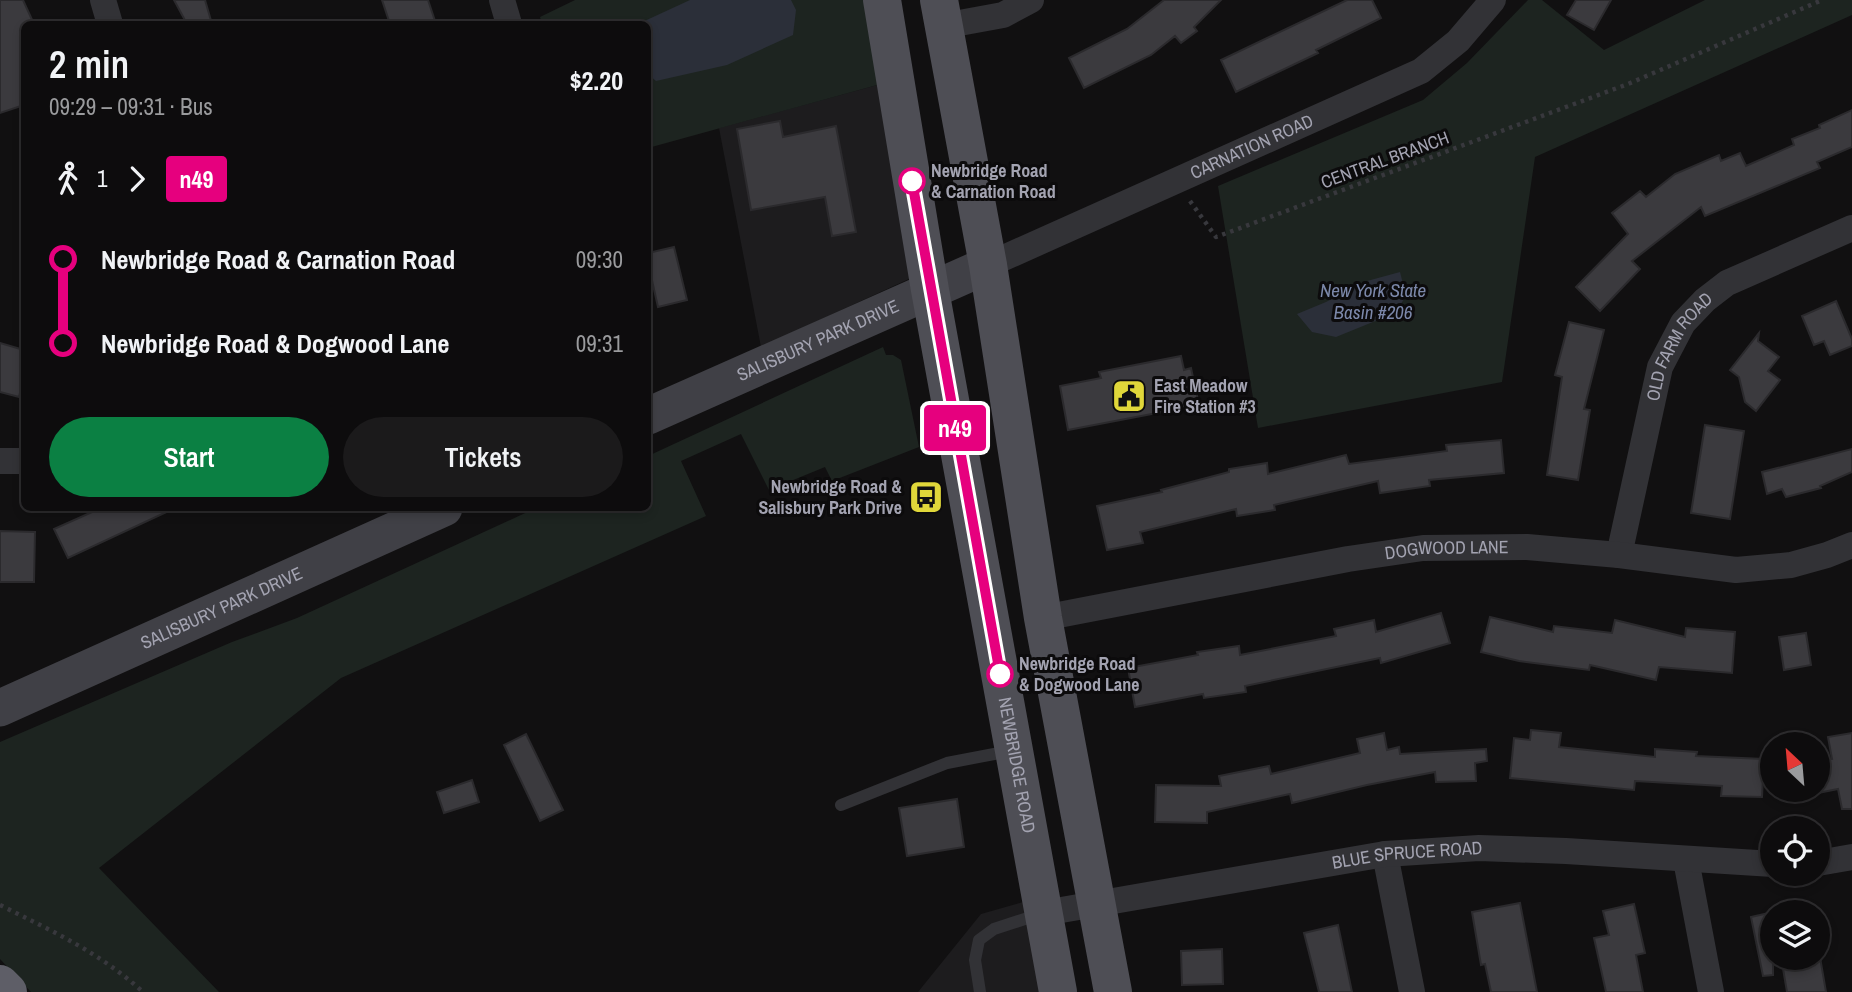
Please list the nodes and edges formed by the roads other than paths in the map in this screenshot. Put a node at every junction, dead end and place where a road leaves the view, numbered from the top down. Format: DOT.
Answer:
graph roads {
  1 [pos="103,0"];
  2 [pos="502,0"];
  3 [pos="882,0"];
  4 [pos="1031,0"];
  5 [pos="1493,0"];
  6 [pos="1002,8"];
  7 [pos="941,13"];
  8 [pos="109,21"];
  9 [pos="508,21"];
  10 [pos="1852,228"];
  11 [pos="988,265"];
  12 [pos="930,290"];
  13 [pos="651,415"];
  14 [pos="0,461"];
  15 [pos="21,461"];
  16 [pos="437,511"];
  17 [pos="1852,545"];
  18 [pos="1619,555"];
  19 [pos="1042,618"];
  20 [pos="0,708"];
  21 [pos="1014,751"];
  22 [pos="841,804"];
  23 [pos="1385,854"];
  24 [pos="1852,857"];
  25 [pos="1686,860"];
  26 [pos="1830,861"];
  27 [pos="1760,863"];
  28 [pos="1096,904"];
  29 [pos="1044,913"];
  30 [pos="0,984"];
  31 [pos="8,992"];
  32 [pos="980,992"];
  33 [pos="1058,992"];
  34 [pos="1113,992"];
  35 [pos="1412,992"];
  36 [pos="1711,992"];
  1 -- 8 [label="street"];
  2 -- 9 [label="street"];
  3 -- 12 [label="main road, NEWBRIDGE ROAD"];
  4 -- 6 [label="street"];
  5 -- 11 [label="street, CARNATION ROAD"];
  6 -- 7 [label="street"];
  7 -- 11 [label="main road"];
  10 -- 18 [label="street, OLD FARM ROAD"];
  11 -- 12 [label="main road, SALISBURY PARK DRIVE"];
  11 -- 19 [label="main road"];
  12 -- 13 [label="main road, SALISBURY PARK DRIVE"];
  12 -- 21 [label="main road, NEWBRIDGE ROAD"];
  14 -- 15 [label="street"];
  16 -- 20 [label="main road, SALISBURY PARK DRIVE"];
  17 -- 18 [label="street, DOGWOOD LANE"];
  18 -- 19 [label="street, DOGWOOD LANE"];
  19 -- 28 [label="main road"];
  21 -- 22 [label="lane"];
  21 -- 29 [label="main road, NEWBRIDGE ROAD"];
  23 -- 25 [label="street, BLUE SPRUCE ROAD"];
  23 -- 28 [label="street, BLUE SPRUCE ROAD"];
  23 -- 35 [label="street"];
  24 -- 26 [label="street"];
  25 -- 27 [label="street, BLUE SPRUCE ROAD"];
  25 -- 36 [label="street"];
  28 -- 29 [label="street, BLUE SPRUCE ROAD"];
  28 -- 34 [label="main road"];
  29 -- 32 [label="lane"];
  29 -- 33 [label="main road, NEWBRIDGE ROAD"];
  30 -- 31 [label="highway"];
}
